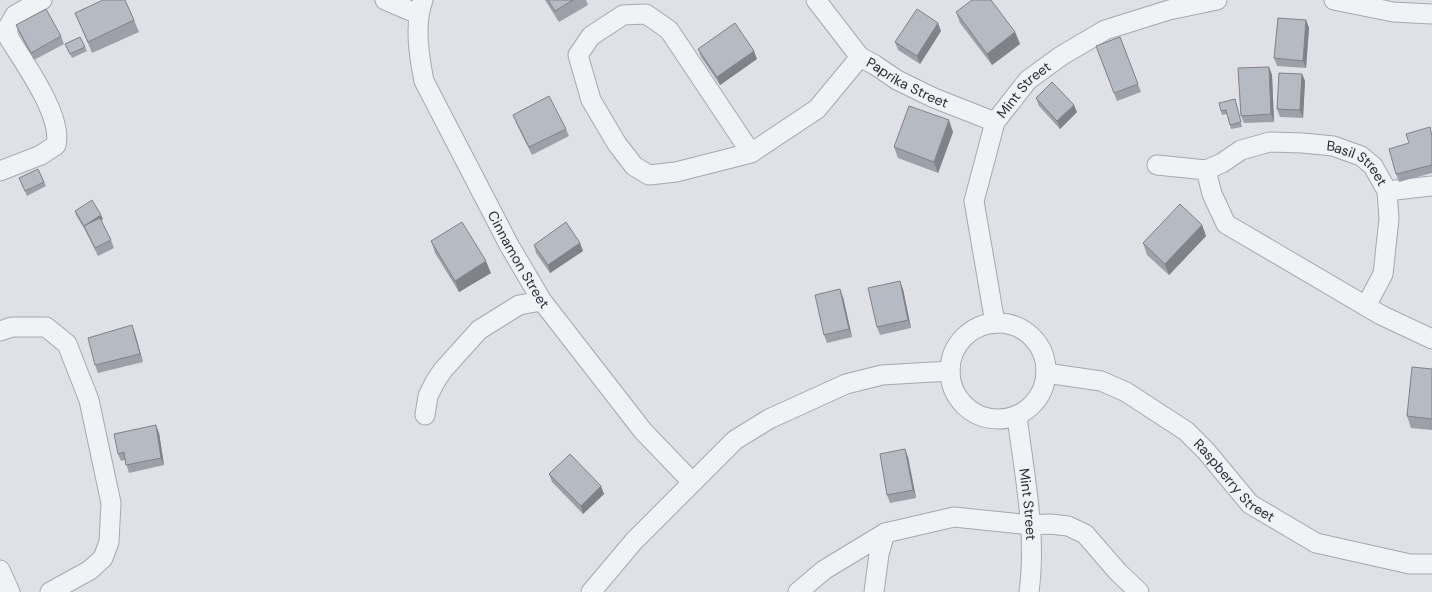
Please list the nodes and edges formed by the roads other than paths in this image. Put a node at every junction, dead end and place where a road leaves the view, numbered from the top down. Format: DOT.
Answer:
graph roads {
  1 [pos="42,0"];
  2 [pos="385,0"];
  3 [pos="816,0"];
  4 [pos="1216,0"];
  5 [pos="1334,0"];
  6 [pos="421,7"];
  7 [pos="647,7"];
  8 [pos="1432,14"];
  9 [pos="860,57"];
  10 [pos="995,122"];
  11 [pos="751,153"];
  12 [pos="1157,165"];
  13 [pos="1206,170"];
  14 [pos="0,172"];
  15 [pos="1432,186"];
  16 [pos="1387,191"];
  17 [pos="542,301"];
  18 [pos="1366,306"];
  19 [pos="995,323"];
  20 [pos="0,331"];
  21 [pos="1432,339"];
  22 [pos="950,371"];
  23 [pos="1046,373"];
  24 [pos="425,415"];
  25 [pos="1017,416"];
  26 [pos="692,482"];
  27 [pos="1031,525"];
  28 [pos="885,533"];
  29 [pos="1432,564"];
  30 [pos="0,570"];
  31 [pos="10,592"];
  32 [pos="50,592"];
  33 [pos="591,592"];
  34 [pos="798,592"];
  35 [pos="874,592"];
  36 [pos="1029,592"];
  37 [pos="1138,592"];
  1 -- 14 [label="street"];
  2 -- 6 [label="street"];
  3 -- 9 [label="street, Paprika Street"];
  4 -- 10 [label="street, Mint Street"];
  5 -- 8 [label="street"];
  6 -- 17 [label="street, Cinnamon Street"];
  7 -- 11 [label="street"];
  7 -- 11 [label="street"];
  9 -- 10 [label="street, Paprika Street"];
  9 -- 11 [label="street"];
  10 -- 19 [label="street, Mint Street"];
  12 -- 13 [label="street"];
  13 -- 16 [label="street, Basil Street"];
  13 -- 18 [label="street"];
  15 -- 16 [label="street"];
  16 -- 18 [label="street, Basil Street"];
  17 -- 24 [label="street"];
  17 -- 26 [label="street, Cinnamon Street"];
  18 -- 21 [label="street"];
  19 -- 22 [label="street"];
  19 -- 23 [label="street"];
  20 -- 32 [label="street"];
  22 -- 25 [label="street"];
  22 -- 26 [label="street"];
  23 -- 25 [label="street"];
  23 -- 29 [label="street, Raspberry Street"];
  25 -- 27 [label="street, Mint Street"];
  26 -- 33 [label="street"];
  27 -- 28 [label="street"];
  27 -- 36 [label="street, Mint Street"];
  27 -- 37 [label="street"];
  28 -- 34 [label="street"];
  28 -- 35 [label="street"];
  30 -- 31 [label="street"];
}
